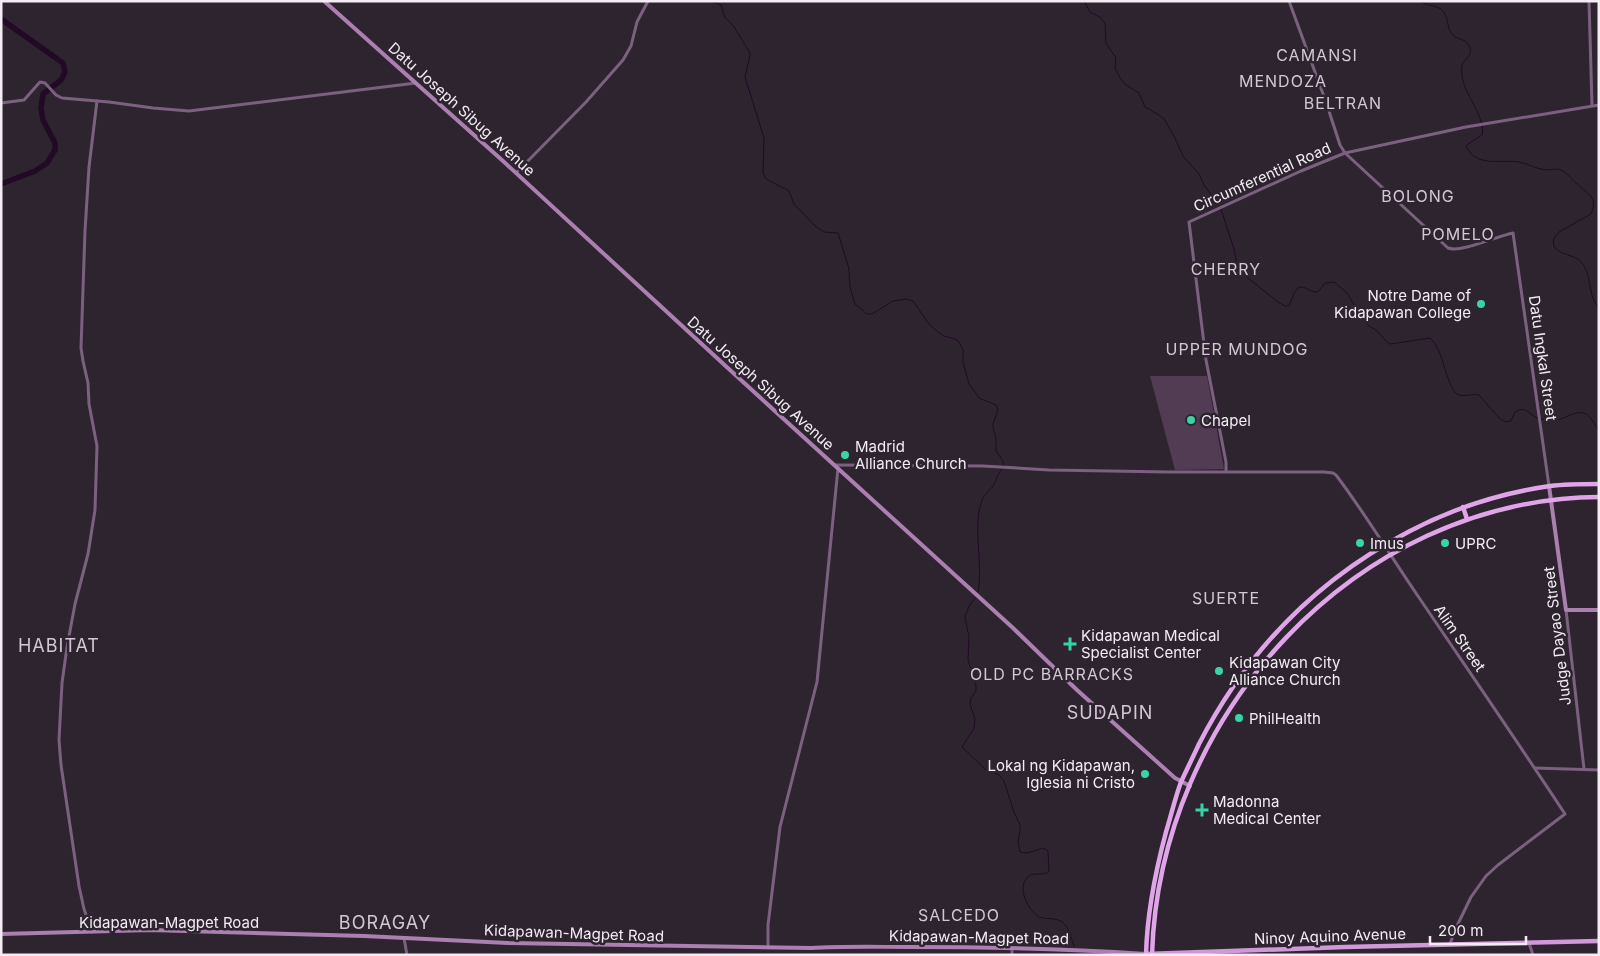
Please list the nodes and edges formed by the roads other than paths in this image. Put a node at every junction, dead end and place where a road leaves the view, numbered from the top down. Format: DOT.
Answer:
graph roads {
  1 [pos="324,1"];
  2 [pos="648,1"];
  3 [pos="1289,1"];
  4 [pos="1589,1"];
  5 [pos="416,83"];
  6 [pos="97,101"];
  7 [pos="1,103"];
  8 [pos="1592,105"];
  9 [pos="1599,105"];
  10 [pos="1345,153"];
  11 [pos="516,173"];
  12 [pos="836,467"];
  13 [pos="1226,471"];
  14 [pos="1599,484"];
  15 [pos="1549,486"];
  16 [pos="1599,497"];
  17 [pos="1551,500"];
  18 [pos="1463,507"];
  19 [pos="1467,520"];
  20 [pos="1385,544"];
  21 [pos="1392,554"];
  22 [pos="1566,610"];
  23 [pos="1599,610"];
  24 [pos="1535,768"];
  25 [pos="1584,769"];
  26 [pos="1599,770"];
  27 [pos="1181,782"];
  28 [pos="1190,786"];
  29 [pos="1152,890"];
  30 [pos="1158,891"];
  31 [pos="92,932"];
  32 [pos="1,934"];
  33 [pos="404,938"];
  34 [pos="1529,942"];
  35 [pos="1599,942"];
  36 [pos="1450,944"];
  37 [pos="768,948"];
  38 [pos="1012,948"];
  39 [pos="1146,954"];
  40 [pos="1152,954"];
  41 [pos="407,955"];
  42 [pos="1012,955"];
  43 [pos="1533,955"];
  1 -- 5 [label="main road, Datu Joseph Sibug Avenue"];
  2 -- 11 [label="street"];
  3 -- 10 [label="street"];
  4 -- 8 [label="street"];
  5 -- 6 [label="street"];
  5 -- 11 [label="main road, Datu Joseph Sibug Avenue"];
  6 -- 7 [label="street"];
  6 -- 31 [label="street"];
  8 -- 9 [label="street, Circumferential Road"];
  8 -- 10 [label="street, Circumferential Road"];
  10 -- 13 [label="street, Circumferential Road"];
  10 -- 15 [label="street, Datu Ingkal Street"];
  11 -- 12 [label="main road, Datu Joseph Sibug Avenue"];
  12 -- 13 [label="street"];
  12 -- 27 [label="main road, Datu Joseph Sibug Avenue"];
  12 -- 37 [label="street"];
  13 -- 20 [label="street, Alim Street"];
  14 -- 15 [label="highway"];
  15 -- 17 [label="main road, Judge Dayao Street"];
  15 -- 18 [label="highway"];
  16 -- 17 [label="highway"];
  17 -- 19 [label="highway"];
  17 -- 22 [label="main road, Judge Dayao Street"];
  18 -- 19 [label="highway"];
  18 -- 20 [label="highway"];
  19 -- 21 [label="highway"];
  20 -- 21 [label="street, Alim Street"];
  20 -- 27 [label="highway"];
  21 -- 24 [label="street, Alim Street"];
  21 -- 28 [label="highway"];
  22 -- 23 [label="main road"];
  22 -- 25 [label="street, Judge Dayao Street"];
  24 -- 25 [label="street"];
  24 -- 36 [label="street, Alim Street"];
  25 -- 26 [label="street"];
  27 -- 28 [label="main road, Datu Joseph Sibug Avenue"];
  27 -- 29 [label="highway"];
  28 -- 30 [label="highway"];
  29 -- 30 [label="highway"];
  29 -- 39 [label="highway"];
  30 -- 40 [label="highway"];
  31 -- 32 [label="main road, Kidapawan-Magpet Road"];
  31 -- 33 [label="main road, Kidapawan-Magpet Road"];
  33 -- 37 [label="main road, Kidapawan-Magpet Road"];
  33 -- 41 [label="street"];
  34 -- 35 [label="main road, Ninoy Aquino Avenue"];
  34 -- 36 [label="main road, Ninoy Aquino Avenue"];
  34 -- 43 [label="street"];
  36 -- 40 [label="main road, Ninoy Aquino Avenue"];
  37 -- 38 [label="main road, Kidapawan-Magpet Road"];
  38 -- 39 [label="main road, Kidapawan-Magpet Road"];
  38 -- 42 [label="street"];
  39 -- 40 [label="main road, Ninoy Aquino Avenue"];
}
